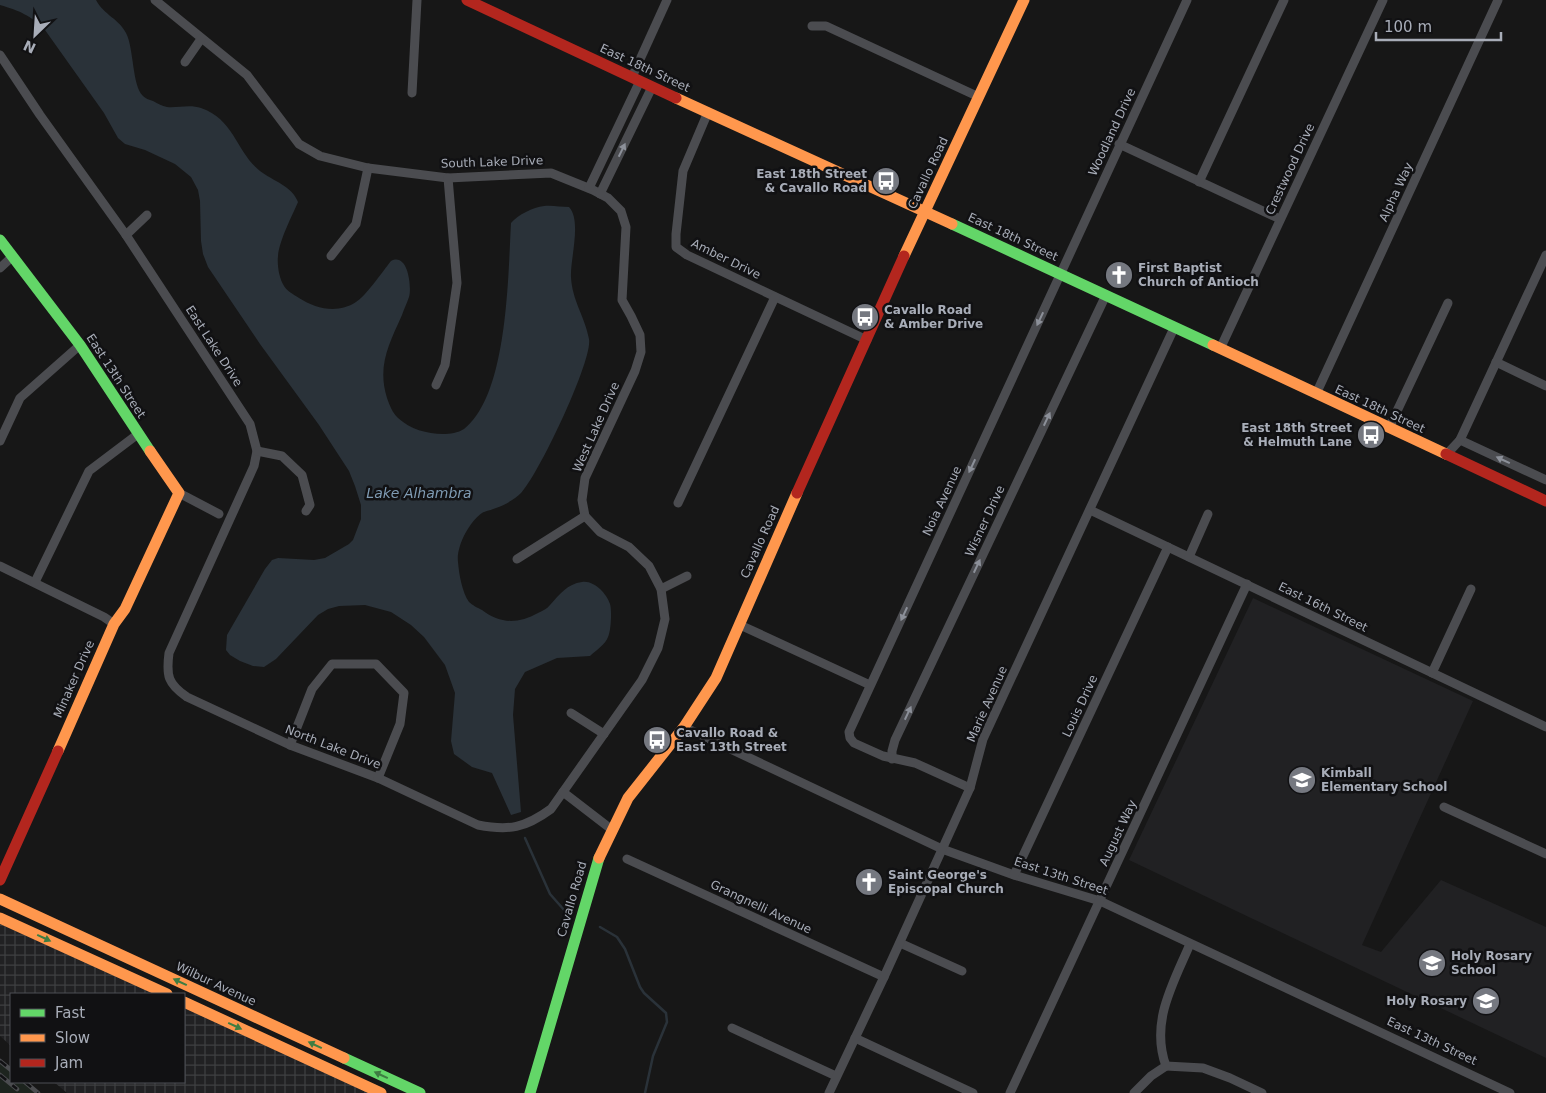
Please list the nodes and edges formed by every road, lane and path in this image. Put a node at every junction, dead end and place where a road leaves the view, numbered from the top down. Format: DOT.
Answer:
graph roads {
  1 [pos="155,0"];
  2 [pos="417,0"];
  3 [pos="467,0"];
  4 [pos="667,0"];
  5 [pos="1024,0"];
  6 [pos="1186,0"];
  7 [pos="1284,0"];
  8 [pos="1383,0"];
  9 [pos="1498,0"];
  10 [pos="812,26"];
  11 [pos="201,39"];
  12 [pos="0,54"];
  13 [pos="185,62"];
  14 [pos="636,79"];
  15 [pos="652,87"];
  16 [pos="412,94"];
  17 [pos="979,97"];
  18 [pos="708,112"];
  19 [pos="1119,144"];
  20 [pos="368,168"];
  21 [pos="448,178"];
  22 [pos="1199,182"];
  23 [pos="594,191"];
  24 [pos="925,212"];
  25 [pos="146,215"];
  26 [pos="1280,219"];
  27 [pos="126,235"];
  28 [pos="0,240"];
  29 [pos="1546,255"];
  30 [pos="13,256"];
  31 [pos="331,256"];
  32 [pos="0,268"];
  33 [pos="1060,274"];
  34 [pos="1106,295"];
  35 [pos="775,297"];
  36 [pos="1448,304"];
  37 [pos="1174,328"];
  38 [pos="867,340"];
  39 [pos="80,345"];
  40 [pos="1220,349"];
  41 [pos="1496,362"];
  42 [pos="436,385"];
  43 [pos="1546,386"];
  44 [pos="1316,394"];
  45 [pos="1389,428"];
  46 [pos="138,434"];
  47 [pos="1460,440"];
  48 [pos="0,441"];
  49 [pos="257,450"];
  50 [pos="1446,455"];
  51 [pos="1546,480"];
  52 [pos="179,493"];
  53 [pos="1546,501"];
  54 [pos="678,503"];
  55 [pos="1090,510"];
  56 [pos="306,511"];
  57 [pos="219,514"];
  58 [pos="1208,514"];
  59 [pos="585,516"];
  60 [pos="1168,547"];
  61 [pos="1189,557"];
  62 [pos="517,559"];
  63 [pos="0,566"];
  64 [pos="687,576"];
  65 [pos="35,582"];
  66 [pos="1247,584"];
  67 [pos="661,589"];
  68 [pos="1471,589"];
  69 [pos="114,624"];
  70 [pos="740,625"];
  71 [pos="1432,673"];
  72 [pos="870,685"];
  73 [pos="571,713"];
  74 [pos="684,727"];
  75 [pos="1546,727"];
  76 [pos="604,734"];
  77 [pos="290,745"];
  78 [pos="892,758"];
  79 [pos="378,778"];
  80 [pos="970,788"];
  81 [pos="563,792"];
  82 [pos="1444,807"];
  83 [pos="611,829"];
  84 [pos="942,849"];
  85 [pos="1546,854"];
  86 [pos="627,859"];
  87 [pos="1014,875"];
  88 [pos="0,880"];
  89 [pos="0,899"];
  90 [pos="1100,901"];
  91 [pos="0,918"];
  92 [pos="900,943"];
  93 [pos="1190,944"];
  94 [pos="962,971"];
  95 [pos="884,977"];
  96 [pos="165,993"];
  97 [pos="185,1002"];
  98 [pos="201,1010"];
  99 [pos="245,1013"];
  100 [pos="732,1028"];
  101 [pos="855,1038"];
  102 [pos="1166,1066"];
  103 [pos="836,1076"];
  104 [pos="382,1093"];
  105 [pos="420,1093"];
  106 [pos="530,1093"];
  107 [pos="829,1093"];
  108 [pos="973,1093"];
  109 [pos="1010,1093"];
  110 [pos="1134,1093"];
  111 [pos="1262,1093"];
  112 [pos="1510,1093"];
  1 -- 11 [label="street, South Lake Drive"];
  2 -- 16 [label="street"];
  3 -- 14 [label="main road, East 18th Street"];
  4 -- 14 [label="street"];
  5 -- 17 [label="main road, Cavallo Road"];
  6 -- 19 [label="street, Woodland Drive"];
  7 -- 22 [label="street"];
  8 -- 26 [label="street, Crestwood Drive"];
  9 -- 44 [label="street, Alpha Way"];
  10 -- 17 [label="street"];
  11 -- 13 [label="street"];
  11 -- 20 [label="street, South Lake Drive"];
  12 -- 27 [label="street, East Lake Drive"];
  14 -- 15 [label="main road, East 18th Street"];
  14 -- 23 [label="street"];
  15 -- 18 [label="main road, East 18th Street"];
  23 -- 15 [label="street, one-way"];
  17 -- 24 [label="main road, Cavallo Road"];
  18 -- 24 [label="main road, East 18th Street"];
  18 -- 35 [label="street, Amber Drive"];
  19 -- 22 [label="street"];
  19 -- 33 [label="street, Woodland Drive"];
  20 -- 21 [label="street, South Lake Drive"];
  20 -- 31 [label="street"];
  21 -- 23 [label="street, South Lake Drive"];
  21 -- 42 [label="street"];
  22 -- 26 [label="street"];
  23 -- 59 [label="street, West Lake Drive"];
  24 -- 33 [label="main road, East 18th Street"];
  24 -- 38 [label="main road, Cavallo Road"];
  25 -- 27 [label="street"];
  26 -- 40 [label="street, Crestwood Drive"];
  27 -- 49 [label="street, East Lake Drive"];
  28 -- 30 [label="main road, East 13th Street"];
  29 -- 41 [label="street"];
  30 -- 32 [label="street"];
  30 -- 39 [label="main road, East 13th Street"];
  33 -- 34 [label="main road, East 18th Street"];
  33 -- 72 [label="street, Noia Avenue, one-way"];
  34 -- 37 [label="main road, East 18th Street"];
  78 -- 34 [label="street, Wisner Drive, one-way"];
  35 -- 38 [label="street, Amber Drive"];
  35 -- 54 [label="street"];
  36 -- 45 [label="street"];
  37 -- 40 [label="main road, East 18th Street"];
  37 -- 55 [label="street, Marie Avenue"];
  38 -- 70 [label="main road, Cavallo Road"];
  39 -- 46 [label="main road, East 13th Street"];
  39 -- 48 [label="street"];
  40 -- 44 [label="main road, East 18th Street"];
  41 -- 43 [label="street"];
  41 -- 47 [label="street"];
  44 -- 45 [label="main road, East 18th Street"];
  45 -- 50 [label="main road, East 18th Street"];
  46 -- 52 [label="main road, East 13th Street"];
  46 -- 65 [label="street"];
  47 -- 50 [label="street"];
  51 -- 47 [label="street, one-way"];
  49 -- 56 [label="street"];
  49 -- 77 [label="street, North Lake Drive"];
  50 -- 53 [label="main road, East 18th Street"];
  52 -- 57 [label="street, East 13th Street"];
  52 -- 69 [label="main road, Minaker Drive"];
  55 -- 60 [label="street, East 16th Street"];
  55 -- 80 [label="street, Marie Avenue"];
  58 -- 61 [label="street"];
  59 -- 62 [label="street"];
  59 -- 67 [label="street"];
  60 -- 61 [label="street, East 16th Street"];
  60 -- 87 [label="street, Louis Drive"];
  61 -- 66 [label="street, East 16th Street"];
  63 -- 65 [label="street"];
  64 -- 67 [label="street"];
  65 -- 69 [label="street"];
  66 -- 71 [label="street, East 16th Street"];
  66 -- 90 [label="street, August Way"];
  67 -- 76 [label="street"];
  68 -- 71 [label="street"];
  69 -- 88 [label="main road, Minaker Drive"];
  70 -- 72 [label="street"];
  70 -- 74 [label="main road, Cavallo Road"];
  71 -- 75 [label="street, East 16th Street"];
  72 -- 78 [label="street, Noia Avenue"];
  73 -- 76 [label="street"];
  74 -- 83 [label="main road, Cavallo Road"];
  74 -- 84 [label="street, East 13th Street"];
  76 -- 81 [label="street"];
  77 -- 79 [label="street, North Lake Drive"];
  77 -- 79 [label="street"];
  78 -- 80 [label="street"];
  79 -- 81 [label="street, North Lake Drive"];
  80 -- 84 [label="street, Marie Avenue"];
  81 -- 83 [label="street"];
  82 -- 85 [label="street"];
  83 -- 106 [label="main road, Cavallo Road"];
  84 -- 87 [label="street, East 13th Street"];
  84 -- 92 [label="street, Marie Avenue"];
  86 -- 95 [label="street, Grangnelli Avenue"];
  87 -- 90 [label="street, East 13th Street"];
  99 -- 89 [label="main road, Wilbur Avenue, one-way"];
  90 -- 93 [label="street, East 13th Street"];
  90 -- 109 [label="street, August Way"];
  91 -- 96 [label="main road, one-way"];
  92 -- 94 [label="street"];
  92 -- 95 [label="street, Marie Avenue"];
  93 -- 102 [label="street"];
  93 -- 112 [label="street, East 13th Street"];
  95 -- 101 [label="street, Marie Avenue"];
  97 -- 98 [label="main road"];
  98 -- 99 [label="main road"];
  98 -- 104 [label="main road, one-way"];
  105 -- 99 [label="main road, Wilbur Avenue, one-way"];
  100 -- 103 [label="street"];
  101 -- 103 [label="street, Marie Avenue"];
  101 -- 108 [label="street"];
  102 -- 110 [label="street"];
  102 -- 111 [label="street"];
  103 -- 107 [label="street, Marie Avenue"];
}
